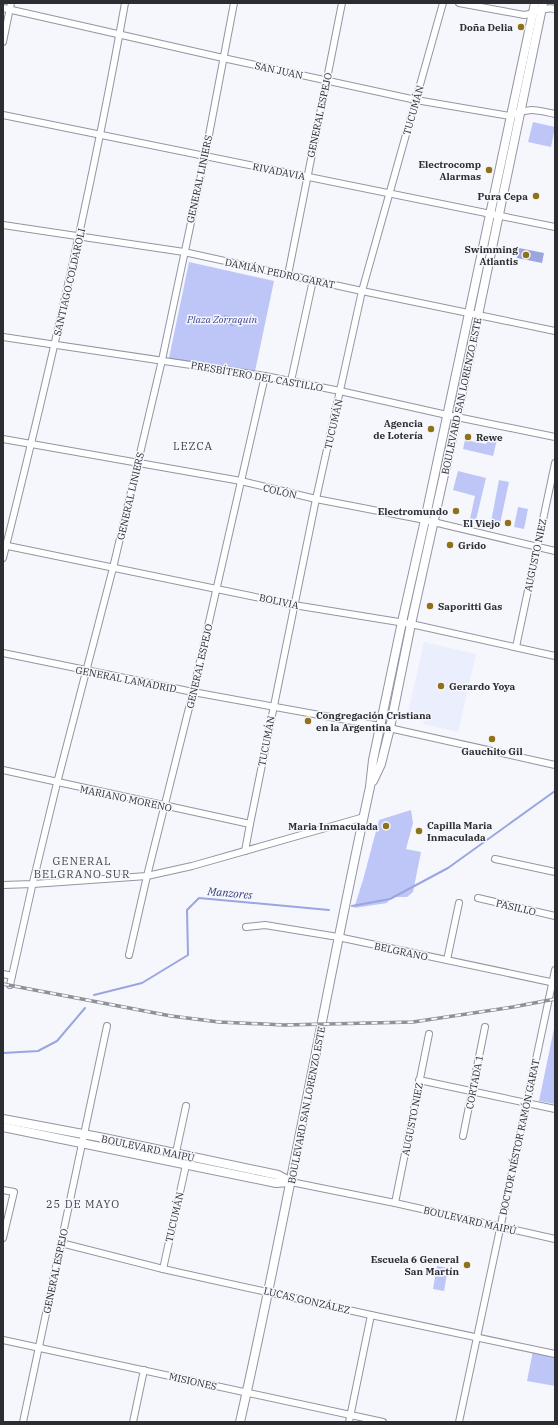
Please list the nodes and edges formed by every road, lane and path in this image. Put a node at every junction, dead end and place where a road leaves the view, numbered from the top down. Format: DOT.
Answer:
graph roads {
  1 [pos="125,3"];
  2 [pos="234,3"];
  3 [pos="342,3"];
  4 [pos="443,3"];
  5 [pos="459,3"];
  6 [pos="535,3"];
  7 [pos="11,6"];
  8 [pos="543,6"];
  9 [pos="3,8"];
  10 [pos="555,9"];
  11 [pos="533,14"];
  12 [pos="120,35"];
  13 [pos="3,42"];
  14 [pos="223,58"];
  15 [pos="327,80"];
  16 [pos="416,100"];
  17 [pos="521,111"];
  18 [pos="555,114"];
  19 [pos="3,115"];
  20 [pos="510,116"];
  21 [pos="101,135"];
  22 [pos="205,156"];
  23 [pos="307,176"];
  24 [pos="389,193"];
  25 [pos="490,214"];
  26 [pos="500,216"];
  27 [pos="3,225"];
  28 [pos="555,227"];
  29 [pos="79,236"];
  30 [pos="184,252"];
  31 [pos="288,275"];
  32 [pos="313,280"];
  33 [pos="362,291"];
  34 [pos="468,313"];
  35 [pos="478,315"];
  36 [pos="555,331"];
  37 [pos="3,337"];
  38 [pos="55,344"];
  39 [pos="162,360"];
  40 [pos="265,376"];
  41 [pos="291,382"];
  42 [pos="340,391"];
  43 [pos="447,415"];
  44 [pos="457,416"];
  45 [pos="555,437"];
  46 [pos="3,439"];
  47 [pos="31,444"];
  48 [pos="555,463"];
  49 [pos="137,464"];
  50 [pos="241,482"];
  51 [pos="552,491"];
  52 [pos="316,499"];
  53 [pos="425,520"];
  54 [pos="434,522"];
  55 [pos="5,545"];
  56 [pos="537,547"];
  57 [pos="555,551"];
  58 [pos="3,558"];
  59 [pos="113,568"];
  60 [pos="217,588"];
  61 [pos="294,605"];
  62 [pos="402,622"];
  63 [pos="411,624"];
  64 [pos="516,647"];
  65 [pos="3,653"];
  66 [pos="555,656"];
  67 [pos="86,671"];
  68 [pos="193,692"];
  69 [pos="273,707"];
  70 [pos="380,726"];
  71 [pos="390,728"];
  72 [pos="555,765"];
  73 [pos="3,770"];
  74 [pos="57,783"];
  75 [pos="370,787"];
  76 [pos="164,806"];
  77 [pos="364,817"];
  78 [pos="250,824"];
  79 [pos="245,851"];
  80 [pos="495,858"];
  81 [pos="555,872"];
  82 [pos="147,876"];
  83 [pos="33,884"];
  84 [pos="3,885"];
  85 [pos="478,898"];
  86 [pos="458,903"];
  87 [pos="555,916"];
  88 [pos="246,927"];
  89 [pos="338,937"];
  90 [pos="129,955"];
  91 [pos="447,960"];
  92 [pos="555,970"];
  93 [pos="3,974"];
  94 [pos="12,976"];
  95 [pos="554,983"];
  96 [pos="10,985"];
  97 [pos="107,1026"];
  98 [pos="485,1027"];
  99 [pos="429,1034"];
  100 [pos="419,1080"];
  101 [pos="471,1091"];
  102 [pos="527,1103"];
  103 [pos="186,1106"];
  104 [pos="555,1109"];
  105 [pos="3,1119"];
  106 [pos="3,1127"];
  107 [pos="463,1136"];
  108 [pos="83,1138"];
  109 [pos="175,1154"];
  110 [pos="173,1162"];
  111 [pos="186,1165"];
  112 [pos="291,1182"];
  113 [pos="3,1190"];
  114 [pos="395,1203"];
  115 [pos="500,1227"];
  116 [pos="3,1238"];
  117 [pos="555,1239"];
  118 [pos="61,1243"];
  119 [pos="163,1269"];
  120 [pos="269,1292"];
  121 [pos="371,1315"];
  122 [pos="477,1338"];
  123 [pos="3,1340"];
  124 [pos="39,1348"];
  125 [pos="555,1354"];
  126 [pos="144,1370"];
  127 [pos="246,1393"];
  128 [pos="349,1419"];
  129 [pos="23,1422"];
  130 [pos="133,1422"];
  131 [pos="240,1422"];
  132 [pos="383,1422"];
  133 [pos="459,1422"];
  1 -- 12 [label="street, SANTIAGO COLDAROLI"];
  2 -- 14 [label="street, GENERAL LINIERS"];
  3 -- 15 [label="street, GENERAL ESPEJO"];
  4 -- 16 [label="street, TUCUMÁN"];
  5 -- 11 [label="street"];
  6 -- 11 [label="main road, BOULEVARD SAN LORENZO ESTE"];
  7 -- 9 [label="street, SAN JUAN"];
  7 -- 12 [label="street, SAN JUAN"];
  7 -- 13 [label="street"];
  8 -- 10 [label="street"];
  8 -- 11 [label="street"];
  8 -- 17 [label="main road, BOULEVARD SAN LORENZO ESTE"];
  11 -- 20 [label="main road, BOULEVARD SAN LORENZO ESTE"];
  12 -- 14 [label="street, SAN JUAN"];
  12 -- 21 [label="street, SANTIAGO COLDAROLI"];
  14 -- 15 [label="street, SAN JUAN"];
  14 -- 22 [label="street, GENERAL LINIERS"];
  15 -- 16 [label="street, SAN JUAN"];
  15 -- 23 [label="street, GENERAL ESPEJO"];
  16 -- 20 [label="street, SAN JUAN"];
  16 -- 24 [label="street, TUCUMÁN"];
  17 -- 18 [label="street"];
  17 -- 20 [label="street"];
  17 -- 26 [label="main road, BOULEVARD SAN LORENZO ESTE"];
  19 -- 21 [label="street, RIVADAVIA"];
  20 -- 25 [label="main road, BOULEVARD SAN LORENZO ESTE"];
  21 -- 22 [label="street, RIVADAVIA"];
  21 -- 29 [label="street, SANTIAGO COLDAROLI"];
  22 -- 23 [label="street, RIVADAVIA"];
  22 -- 30 [label="street, GENERAL LINIERS"];
  23 -- 24 [label="street, RIVADAVIA"];
  23 -- 31 [label="street, GENERAL ESPEJO"];
  24 -- 25 [label="street, RIVADAVIA"];
  24 -- 33 [label="street, TUCUMÁN"];
  25 -- 26 [label="street, RIVADAVIA"];
  25 -- 34 [label="main road, BOULEVARD SAN LORENZO ESTE"];
  26 -- 28 [label="street, RIVADAVIA"];
  26 -- 35 [label="main road, BOULEVARD SAN LORENZO ESTE"];
  27 -- 29 [label="street, DAMIÁN PEDRO GARAT"];
  29 -- 30 [label="street, DAMIÁN PEDRO GARAT"];
  29 -- 38 [label="street, SANTIAGO COLDAROLI"];
  30 -- 31 [label="street, DAMIÁN PEDRO GARAT"];
  30 -- 39 [label="street, GENERAL LINIERS"];
  31 -- 32 [label="street, DAMIÁN PEDRO GARAT"];
  32 -- 33 [label="street, DAMIÁN PEDRO GARAT"];
  32 -- 41 [label="street"];
  33 -- 34 [label="street, DAMIÁN PEDRO GARAT"];
  33 -- 42 [label="street, TUCUMÁN"];
  34 -- 35 [label="street, DAMIÁN PEDRO GARAT"];
  34 -- 43 [label="main road, BOULEVARD SAN LORENZO ESTE"];
  35 -- 36 [label="street, DAMIÁN PEDRO GARAT"];
  35 -- 44 [label="main road, BOULEVARD SAN LORENZO ESTE"];
  37 -- 38 [label="street, PRESBÍTERO DEL CASTILLO"];
  38 -- 39 [label="street, PRESBÍTERO DEL CASTILLO"];
  38 -- 47 [label="street, SANTIAGO COLDAROLI"];
  39 -- 40 [label="street, PRESBÍTERO DEL CASTILLO"];
  39 -- 49 [label="street, GENERAL LINIERS"];
  40 -- 41 [label="street, PRESBÍTERO DEL CASTILLO"];
  40 -- 50 [label="street, GENERAL ESPEJO"];
  41 -- 42 [label="street, PRESBÍTERO DEL CASTILLO"];
  42 -- 43 [label="street, PRESBÍTERO DEL CASTILLO"];
  42 -- 52 [label="street, TUCUMÁN"];
  43 -- 44 [label="street, PRESBÍTERO DEL CASTILLO"];
  43 -- 53 [label="main road, BOULEVARD SAN LORENZO ESTE"];
  44 -- 45 [label="street, PRESBÍTERO DEL CASTILLO"];
  44 -- 54 [label="main road, BOULEVARD SAN LORENZO ESTE"];
  46 -- 47 [label="street, COLÓN"];
  47 -- 49 [label="street, COLÓN"];
  47 -- 55 [label="street, SANTIAGO COLDAROLI"];
  48 -- 51 [label="street, AUGUSTO NIEZ"];
  49 -- 50 [label="street, COLÓN"];
  49 -- 59 [label="street, GENERAL LINIERS"];
  50 -- 52 [label="street, COLÓN"];
  50 -- 60 [label="street, GENERAL ESPEJO"];
  51 -- 56 [label="street, AUGUSTO NIEZ"];
  52 -- 53 [label="street, COLÓN"];
  52 -- 61 [label="street, TUCUMÁN"];
  53 -- 54 [label="street, COLÓN"];
  53 -- 62 [label="main road, BOULEVARD SAN LORENZO ESTE"];
  54 -- 56 [label="street, COLÓN"];
  54 -- 63 [label="main road, BOULEVARD SAN LORENZO ESTE"];
  55 -- 58 [label="street, SANTIAGO COLDAROLI"];
  55 -- 59 [label="street, BOLIVIA"];
  56 -- 57 [label="street, COLÓN"];
  56 -- 64 [label="street, AUGUSTO NIEZ"];
  59 -- 60 [label="street, BOLIVIA"];
  59 -- 67 [label="street, GENERAL LINIERS"];
  60 -- 61 [label="street, BOLIVIA"];
  60 -- 68 [label="street, GENERAL ESPEJO"];
  61 -- 62 [label="street, BOLIVIA"];
  61 -- 69 [label="street, TUCUMÁN"];
  62 -- 63 [label="street, BOLIVIA"];
  62 -- 70 [label="main road, BOULEVARD SAN LORENZO ESTE"];
  63 -- 64 [label="street, BOLIVIA"];
  63 -- 71 [label="main road, BOULEVARD SAN LORENZO ESTE"];
  64 -- 66 [label="street, BOLIVIA"];
  65 -- 67 [label="street, GENERAL LAMADRID"];
  67 -- 68 [label="street, GENERAL LAMADRID"];
  67 -- 74 [label="street, GENERAL LINIERS"];
  68 -- 69 [label="street, GENERAL LAMADRID"];
  68 -- 76 [label="street, GENERAL ESPEJO"];
  69 -- 70 [label="street, GENERAL LAMADRID"];
  69 -- 78 [label="street, TUCUMÁN"];
  70 -- 71 [label="street, GENERAL LAMADRID"];
  70 -- 75 [label="main road, BOULEVARD SAN LORENZO ESTE"];
  71 -- 72 [label="street, GENERAL LAMADRID"];
  71 -- 75 [label="main road, BOULEVARD SAN LORENZO ESTE"];
  73 -- 74 [label="street, MARIANO MORENO"];
  74 -- 76 [label="street, MARIANO MORENO"];
  74 -- 83 [label="street, GENERAL LINIERS"];
  75 -- 77 [label="main road, BOULEVARD SAN LORENZO ESTE"];
  76 -- 78 [label="street, MARIANO MORENO"];
  76 -- 82 [label="street, GENERAL ESPEJO"];
  77 -- 79 [label="street"];
  77 -- 89 [label="main road, BOULEVARD SAN LORENZO ESTE"];
  78 -- 79 [label="street, TUCUMÁN"];
  79 -- 82 [label="street"];
  80 -- 81 [label="street"];
  82 -- 83 [label="street"];
  82 -- 90 [label="street, GENERAL ESPEJO"];
  83 -- 84 [label="street"];
  83 -- 94 [label="street, GENERAL LINIERS"];
  85 -- 87 [label="street, PASILLO"];
  86 -- 91 [label="street"];
  88 -- 89 [label="street, BELGRANO"];
  89 -- 91 [label="street, BELGRANO"];
  89 -- 112 [label="main road, BOULEVARD SAN LORENZO ESTE"];
  91 -- 95 [label="street, BELGRANO"];
  92 -- 95 [label="street, DOCTOR NÉSTOR RAMÓN GARAT"];
  93 -- 94 [label="street"];
  94 -- 96 [label="street, GENERAL LINIERS"];
  95 -- 102 [label="street, DOCTOR NÉSTOR RAMÓN GARAT"];
  97 -- 108 [label="street, GENERAL ESPEJO"];
  98 -- 101 [label="street, CORTADA 1"];
  99 -- 100 [label="street, AUGUSTO NIEZ"];
  100 -- 101 [label="street"];
  100 -- 114 [label="street, AUGUSTO NIEZ"];
  101 -- 102 [label="street"];
  101 -- 107 [label="street, CORTADA 1"];
  102 -- 104 [label="street"];
  102 -- 115 [label="street, DOCTOR NÉSTOR RAMÓN GARAT"];
  103 -- 109 [label="street"];
  105 -- 108 [label="main road, BOULEVARD MAIPÚ"];
  106 -- 108 [label="main road, BOULEVARD MAIPÚ"];
  108 -- 109 [label="main road, BOULEVARD MAIPÚ"];
  108 -- 110 [label="main road, BOULEVARD MAIPÚ"];
  108 -- 118 [label="street, GENERAL ESPEJO"];
  109 -- 110 [label="street"];
  109 -- 112 [label="main road, BOULEVARD MAIPÚ"];
  110 -- 111 [label="main road, BOULEVARD MAIPÚ"];
  111 -- 112 [label="main road, BOULEVARD MAIPÚ"];
  111 -- 119 [label="street, TUCUMÁN"];
  112 -- 114 [label="street, BOULEVARD MAIPÚ"];
  112 -- 120 [label="main road, BOULEVARD SAN LORENZO ESTE"];
  113 -- 116 [label="street"];
  114 -- 115 [label="street, BOULEVARD MAIPÚ"];
  115 -- 117 [label="street, BOULEVARD MAIPÚ"];
  115 -- 122 [label="street, DOCTOR NÉSTOR RAMÓN GARAT"];
  118 -- 119 [label="street, LUCAS GONZÁLEZ"];
  118 -- 124 [label="street, GENERAL ESPEJO"];
  119 -- 120 [label="street, LUCAS GONZÁLEZ"];
  120 -- 121 [label="street, LUCAS GONZÁLEZ"];
  120 -- 127 [label="main road, BOULEVARD SAN LORENZO ESTE"];
  121 -- 122 [label="street, LUCAS GONZÁLEZ"];
  121 -- 128 [label="street"];
  122 -- 125 [label="street, LUCAS GONZÁLEZ"];
  122 -- 133 [label="street, DOCTOR NÉSTOR RAMÓN GARAT"];
  123 -- 124 [label="street, MISIONES"];
  124 -- 126 [label="street, MISIONES"];
  124 -- 129 [label="street, GENERAL ESPEJO"];
  126 -- 127 [label="street, MISIONES"];
  126 -- 130 [label="street"];
  127 -- 128 [label="street, MISIONES"];
  127 -- 131 [label="main road, BOULEVARD SAN LORENZO ESTE"];
  128 -- 132 [label="street, MISIONES"];
}
